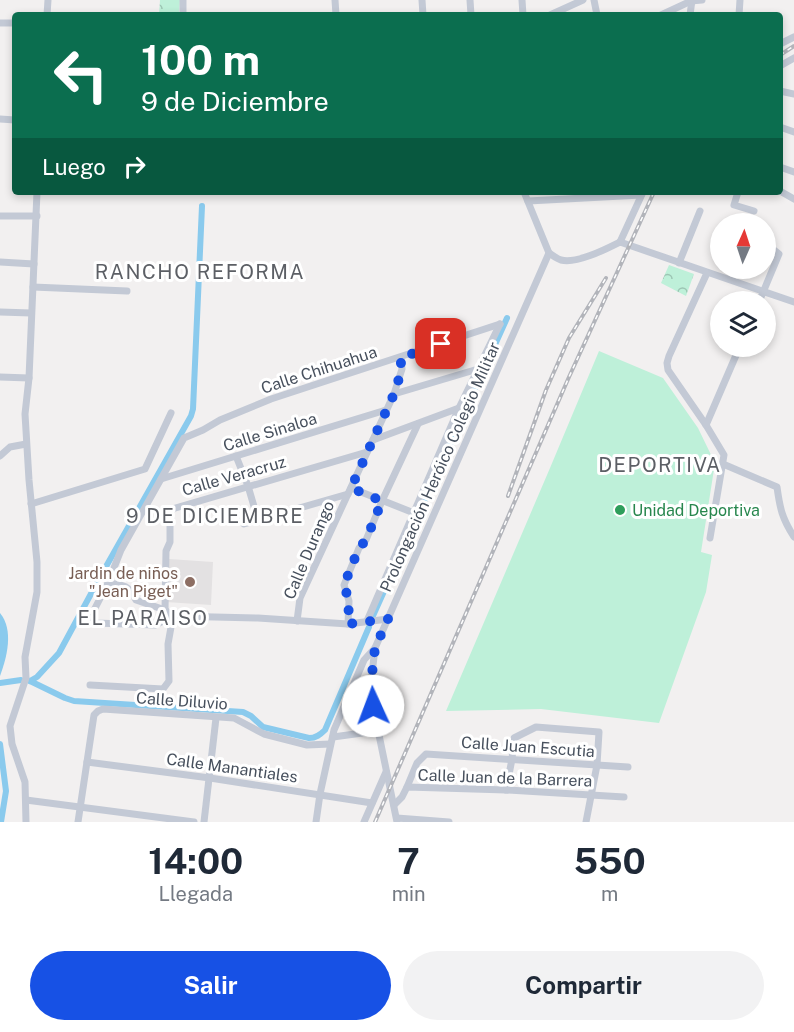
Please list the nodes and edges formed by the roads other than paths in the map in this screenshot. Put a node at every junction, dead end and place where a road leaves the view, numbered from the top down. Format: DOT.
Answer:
graph roads {
  1 [pos="584,0"];
  2 [pos="670,0"];
  3 [pos="692,0"];
  4 [pos="702,0"];
  5 [pos="674,9"];
  6 [pos="557,12"];
  7 [pos="668,12"];
  8 [pos="37,195"];
  9 [pos="525,195"];
  10 [pos="626,195"];
  11 [pos="642,195"];
  12 [pos="737,195"];
  13 [pos="528,201"];
  14 [pos="700,211"];
  15 [pos="754,211"];
  16 [pos="0,216"];
  17 [pos="37,216"];
  18 [pos="620,242"];
  19 [pos="549,253"];
  20 [pos="0,262"];
  21 [pos="679,263"];
  22 [pos="34,264"];
  23 [pos="707,273"];
  24 [pos="769,279"];
  25 [pos="33,287"];
  26 [pos="128,291"];
  27 [pos="764,291"];
  28 [pos="776,295"];
  29 [pos="794,302"];
  30 [pos="0,312"];
  31 [pos="31,313"];
  32 [pos="735,357"];
  33 [pos="400,358"];
  34 [pos="478,369"];
  35 [pos="0,377"];
  36 [pos="28,378"];
  37 [pos="394,394"];
  38 [pos="459,408"];
  39 [pos="386,411"];
  40 [pos="171,413"];
  41 [pos="418,424"];
  42 [pos="706,425"];
  43 [pos="373,440"];
  44 [pos="26,444"];
  45 [pos="367,452"];
  46 [pos="0,456"];
  47 [pos="236,456"];
  48 [pos="723,464"];
  49 [pos="161,479"];
  50 [pos="248,486"];
  51 [pos="349,491"];
  52 [pos="382,501"];
  53 [pos="31,504"];
  54 [pos="414,513"];
  55 [pos="258,520"];
  56 [pos="244,524"];
  57 [pos="794,537"];
  58 [pos="710,538"];
  59 [pos="108,583"];
  60 [pos="165,610"];
  61 [pos="173,616"];
  62 [pos="388,619"];
  63 [pos="297,621"];
  64 [pos="367,621"];
  65 [pos="348,624"];
  66 [pos="375,648"];
  67 [pos="90,685"];
  68 [pos="216,718"];
  69 [pos="378,731"];
  70 [pos="332,740"];
  71 [pos="512,759"];
  72 [pos="87,762"];
  73 [pos="597,765"];
  74 [pos="628,767"];
  75 [pos="386,772"];
  76 [pos="210,777"];
  77 [pos="406,787"];
  78 [pos="506,790"];
  79 [pos="320,794"];
  80 [pos="592,795"];
  81 [pos="624,797"];
  82 [pos="26,800"];
  83 [pos="372,803"];
  84 [pos="394,805"];
  85 [pos="80,807"];
  86 [pos="397,820"];
  87 [pos="26,822"];
  88 [pos="78,822"];
  89 [pos="194,822"];
  90 [pos="204,822"];
  91 [pos="316,822"];
  92 [pos="364,822"];
  93 [pos="438,822"];
  94 [pos="449,822"];
  95 [pos="586,822"];
  1 -- 6 [label="street"];
  2 -- 5 [label="street"];
  3 -- 4 [label="street"];
  3 -- 5 [label="street"];
  5 -- 7 [label="street"];
  8 -- 17 [label="street"];
  9 -- 13 [label="street"];
  10 -- 13 [label="street"];
  11 -- 18 [label="street"];
  12 -- 15 [label="street"];
  13 -- 19 [label="street"];
  14 -- 21 [label="street"];
  16 -- 17 [label="street"];
  17 -- 22 [label="street"];
  18 -- 19 [label="street"];
  18 -- 21 [label="street"];
  19 -- 62 [label="street, Prolongación Heróico Colegio Militar"];
  20 -- 22 [label="street"];
  21 -- 23 [label="street"];
  22 -- 25 [label="street"];
  23 -- 27 [label="street"];
  23 -- 42 [label="street"];
  24 -- 27 [label="street"];
  25 -- 26 [label="street"];
  25 -- 31 [label="street"];
  28 -- 29 [label="street"];
  30 -- 31 [label="street"];
  31 -- 36 [label="street"];
  32 -- 42 [label="street"];
  33 -- 34 [label="street, Calle Chihuahua"];
  33 -- 37 [label="street, Calle Durango"];
  33 -- 49 [label="street, Calle Chihuahua"];
  34 -- 37 [label="street"];
  34 -- 38 [label="street"];
  35 -- 36 [label="street"];
  36 -- 44 [label="street"];
  37 -- 39 [label="street, Calle Durango"];
  38 -- 41 [label="street"];
  38 -- 54 [label="street"];
  39 -- 43 [label="street, Calle Durango"];
  39 -- 47 [label="street, Calle Sinaloa"];
  40 -- 53 [label="street"];
  41 -- 43 [label="street"];
  41 -- 52 [label="street"];
  42 -- 48 [label="street"];
  43 -- 45 [label="street, Calle Durango"];
  44 -- 46 [label="street"];
  44 -- 53 [label="street"];
  45 -- 50 [label="street, Calle Veracruz"];
  45 -- 51 [label="street, Calle Durango"];
  47 -- 49 [label="street, Calle Sinaloa"];
  47 -- 50 [label="street"];
  48 -- 57 [label="street"];
  48 -- 58 [label="street"];
  49 -- 59 [label="street"];
  50 -- 55 [label="street"];
  50 -- 60 [label="street, Calle Veracruz"];
  51 -- 52 [label="street"];
  51 -- 55 [label="street"];
  51 -- 63 [label="street, Calle Durango"];
  52 -- 54 [label="street"];
  52 -- 65 [label="street"];
  53 -- 82 [label="street"];
  54 -- 64 [label="street"];
  55 -- 56 [label="street"];
  59 -- 60 [label="street"];
  59 -- 61 [label="street"];
  60 -- 61 [label="street"];
  61 -- 63 [label="street"];
  61 -- 67 [label="street"];
  62 -- 64 [label="street"];
  62 -- 66 [label="street, Prolongación Heróico Colegio Militar"];
  63 -- 65 [label="street"];
  64 -- 65 [label="street"];
  66 -- 69 [label="street, Prolongación Heróico Colegio Militar"];
  66 -- 70 [label="street"];
  68 -- 70 [label="street, Calle Diluvio"];
  68 -- 72 [label="street, Calle Diluvio"];
  68 -- 76 [label="street"];
  69 -- 70 [label="street, Calle Diluvio"];
  69 -- 75 [label="street, Prolongación Heróico Colegio Militar"];
  70 -- 79 [label="street"];
  71 -- 73 [label="street, Calle Juan Escutia"];
  71 -- 73 [label="street"];
  71 -- 77 [label="street, Calle Juan Escutia"];
  71 -- 78 [label="street"];
  72 -- 76 [label="street, Calle Manantiales"];
  72 -- 85 [label="street"];
  73 -- 74 [label="street, Calle Juan Escutia"];
  73 -- 80 [label="street"];
  75 -- 83 [label="street"];
  75 -- 84 [label="street, Prolongación Heróico Colegio Militar"];
  76 -- 79 [label="street, Calle Manantiales"];
  76 -- 90 [label="street"];
  77 -- 78 [label="street, Calle Juan de la Barrera"];
  77 -- 84 [label="street, Calle Juan de la Barrera"];
  78 -- 80 [label="street, Calle Juan de la Barrera"];
  79 -- 83 [label="street, Calle Manantiales"];
  79 -- 91 [label="street"];
  80 -- 81 [label="street, Calle Juan de la Barrera"];
  80 -- 95 [label="street"];
  82 -- 85 [label="street"];
  82 -- 87 [label="street"];
  83 -- 92 [label="street"];
  84 -- 86 [label="street, Prolongación Heróico Colegio Militar"];
  85 -- 88 [label="street"];
  85 -- 89 [label="street"];
  86 -- 93 [label="street"];
  93 -- 94 [label="street"];
}
